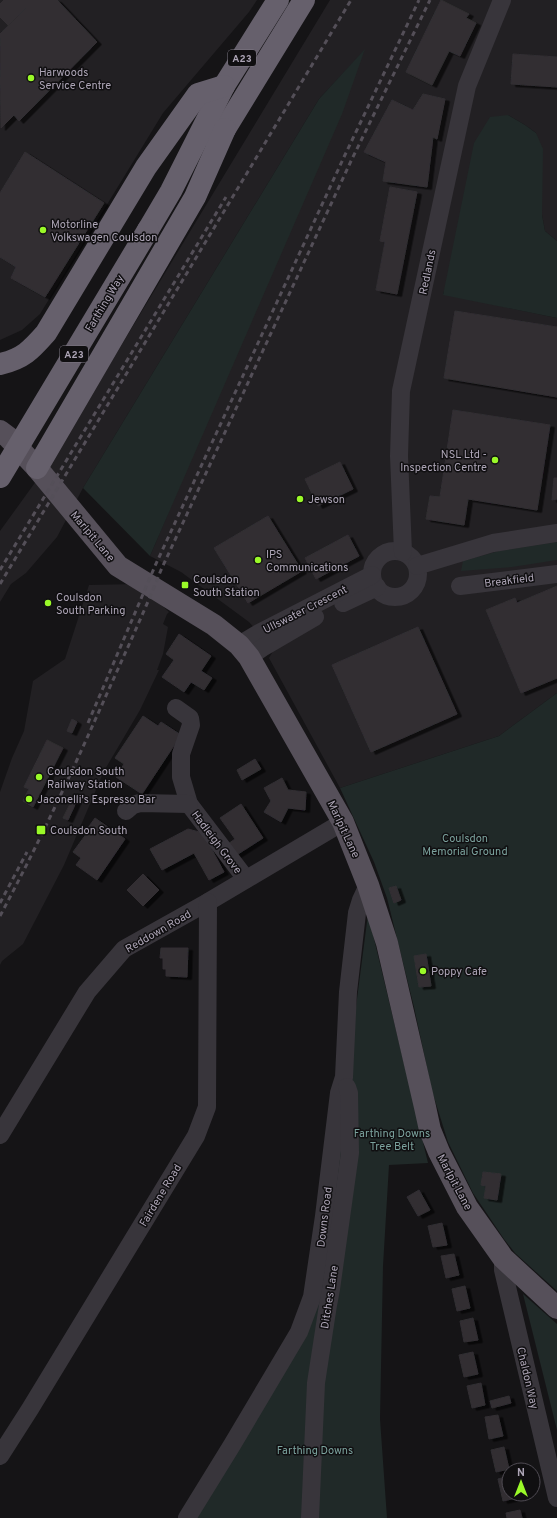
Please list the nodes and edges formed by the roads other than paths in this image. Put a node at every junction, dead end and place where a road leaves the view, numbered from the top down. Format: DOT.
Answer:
graph roads {
  1 [pos="278,0"];
  2 [pos="304,0"];
  3 [pos="502,0"];
  4 [pos="224,86"];
  5 [pos="225,129"];
  6 [pos="171,191"];
  7 [pos="0,364"];
  8 [pos="0,431"];
  9 [pos="37,468"];
  10 [pos="0,477"];
  11 [pos="557,533"];
  12 [pos="403,552"];
  13 [pos="417,566"];
  14 [pos="557,574"];
  15 [pos="374,581"];
  16 [pos="460,586"];
  17 [pos="244,651"];
  18 [pos="176,708"];
  19 [pos="189,804"];
  20 [pos="126,811"];
  21 [pos="343,822"];
  22 [pos="246,880"];
  23 [pos="368,886"];
  24 [pos="208,902"];
  25 [pos="0,1135"];
  26 [pos="503,1258"];
  27 [pos="322,1289"];
  28 [pos="557,1308"];
  29 [pos="0,1456"];
  30 [pos="557,1498"];
  31 [pos="187,1518"];
  32 [pos="310,1518"];
  1 -- 4 [label="highway, Farthing Way / A23"];
  2 -- 5 [label="highway, Farthing Way / A23"];
  3 -- 12 [label="street, Redlands"];
  4 -- 6 [label="highway, Farthing Way / A23"];
  4 -- 7 [label="highway"];
  5 -- 6 [label="highway, Farthing Way / A23"];
  5 -- 9 [label="highway, A23"];
  6 -- 10 [label="highway, Farthing Way / A23, bridge"];
  8 -- 9 [label="main road, Marlpit Lane"];
  9 -- 17 [label="main road, Marlpit Lane"];
  11 -- 13 [label="street"];
  12 -- 13 [label="street"];
  12 -- 15 [label="street"];
  13 -- 15 [label="street"];
  14 -- 16 [label="street, Breakfield"];
  15 -- 17 [label="street, Ullswater Crescent"];
  17 -- 21 [label="main road, Marlpit Lane"];
  18 -- 19 [label="street, Hadleigh Grove"];
  19 -- 20 [label="street, Hadleigh Grove"];
  19 -- 22 [label="street, Hadleigh Grove"];
  21 -- 22 [label="street, Reddown Road"];
  21 -- 23 [label="main road, Marlpit Lane"];
  22 -- 24 [label="street, Reddown Road"];
  23 -- 26 [label="main road, Marlpit Lane"];
  23 -- 27 [label="street, Ditches Lane"];
  24 -- 25 [label="street, Reddown Road"];
  24 -- 29 [label="street, Fairdene Road"];
  26 -- 28 [label="main road, Marlpit Lane"];
  26 -- 30 [label="street, Chaldon Way"];
  27 -- 31 [label="street"];
  27 -- 32 [label="street, Ditches Lane"];
}
